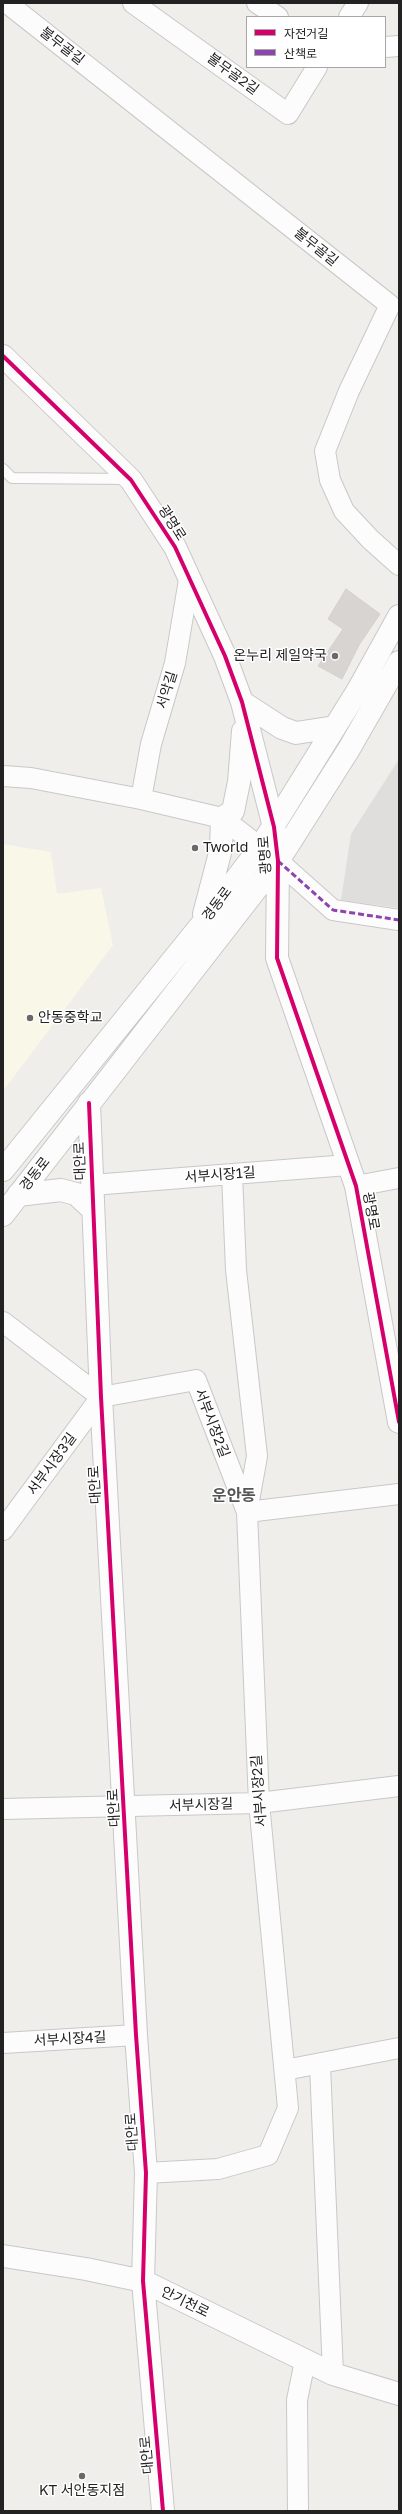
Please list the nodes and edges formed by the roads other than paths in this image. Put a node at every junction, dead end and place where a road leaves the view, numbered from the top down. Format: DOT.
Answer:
graph roads {
  1 [pos="7,3"];
  2 [pos="133,3"];
  3 [pos="257,3"];
  4 [pos="358,3"];
  5 [pos="276,16"];
  6 [pos="350,16"];
  7 [pos="386,46"];
  8 [pos="399,46"];
  9 [pos="316,68"];
  10 [pos="3,356"];
  11 [pos="3,469"];
  12 [pos="131,480"];
  13 [pos="399,565"];
  14 [pos="189,580"];
  15 [pos="399,616"];
  16 [pos="399,662"];
  17 [pos="243,705"];
  18 [pos="335,726"];
  19 [pos="3,776"];
  20 [pos="142,799"];
  21 [pos="222,818"];
  22 [pos="274,827"];
  23 [pos="259,849"];
  24 [pos="278,861"];
  25 [pos="399,920"];
  26 [pos="202,924"];
  27 [pos="89,1103"];
  28 [pos="348,1165"];
  29 [pos="3,1170"];
  30 [pos="232,1174"];
  31 [pos="399,1178"];
  32 [pos="92,1185"];
  33 [pos="356,1186"];
  34 [pos="18,1195"];
  35 [pos="92,1209"];
  36 [pos="3,1216"];
  37 [pos="3,1322"];
  38 [pos="101,1397"];
  39 [pos="399,1422"];
  40 [pos="399,1494"];
  41 [pos="247,1512"];
  42 [pos="3,1530"];
  43 [pos="399,1786"];
  44 [pos="259,1803"];
  45 [pos="125,1807"];
  46 [pos="3,1809"];
  47 [pos="136,2035"];
  48 [pos="3,2043"];
  49 [pos="399,2048"];
  50 [pos="320,2065"];
  51 [pos="285,2070"];
  52 [pos="146,2173"];
  53 [pos="3,2256"];
  54 [pos="143,2281"];
  55 [pos="305,2360"];
  56 [pos="333,2374"];
  57 [pos="399,2394"];
  58 [pos="163,2511"];
  59 [pos="298,2511"];
  1 -- 13 [label="street, 불무골길"];
  2 -- 9 [label="street, 불무골2길"];
  3 -- 5 [label="street"];
  4 -- 6 [label="street"];
  7 -- 8 [label="street"];
  10 -- 12 [label="street, 광명로"];
  11 -- 12 [label="lane"];
  12 -- 14 [label="street, 광명로"];
  14 -- 17 [label="street, 광명로"];
  14 -- 20 [label="street, 서악길"];
  15 -- 18 [label="street, 경동로"];
  16 -- 24 [label="street, 경동로"];
  17 -- 18 [label="street"];
  17 -- 21 [label="street"];
  17 -- 22 [label="street, 광명로"];
  18 -- 22 [label="street, 경동로"];
  19 -- 20 [label="street"];
  20 -- 21 [label="street"];
  21 -- 23 [label="street"];
  21 -- 26 [label="street"];
  22 -- 23 [label="street, 경동로"];
  22 -- 24 [label="street, 광명로"];
  23 -- 24 [label="street"];
  23 -- 26 [label="street, 경동로"];
  24 -- 25 [label="street"];
  24 -- 27 [label="street, 경동로"];
  24 -- 28 [label="street, 광명로"];
  26 -- 29 [label="street, 경동로"];
  27 -- 32 [label="street, 대안로"];
  27 -- 34 [label="street, 경동로"];
  28 -- 30 [label="street, 서부시장1길"];
  28 -- 33 [label="street, 광명로"];
  30 -- 32 [label="street, 서부시장1길"];
  30 -- 41 [label="street"];
  31 -- 33 [label="street"];
  32 -- 35 [label="street, 대안로"];
  33 -- 39 [label="street, 광명로"];
  34 -- 35 [label="street"];
  34 -- 36 [label="street, 경동로"];
  35 -- 38 [label="street, 대안로"];
  37 -- 38 [label="street"];
  38 -- 41 [label="street, 서부시장2길"];
  38 -- 42 [label="street, 서부시장3길"];
  38 -- 45 [label="street, 대안로"];
  40 -- 41 [label="street"];
  41 -- 44 [label="street, 서부시장2길"];
  43 -- 44 [label="street, 서부시장길"];
  44 -- 45 [label="street, 서부시장길"];
  44 -- 51 [label="street, 서부시장2길"];
  45 -- 46 [label="street, 서부시장길"];
  45 -- 47 [label="street, 대안로"];
  47 -- 48 [label="street, 서부시장4길"];
  47 -- 52 [label="street, 대안로"];
  49 -- 50 [label="street"];
  50 -- 51 [label="street"];
  50 -- 56 [label="street"];
  51 -- 52 [label="street, 서부시장2길"];
  52 -- 54 [label="street, 대안로"];
  53 -- 54 [label="street, 안기천로"];
  54 -- 55 [label="street, 안기천로"];
  54 -- 58 [label="street, 대안로"];
  55 -- 56 [label="street, 안기천로"];
  55 -- 59 [label="street"];
  56 -- 57 [label="street, 안기천로"];
}
